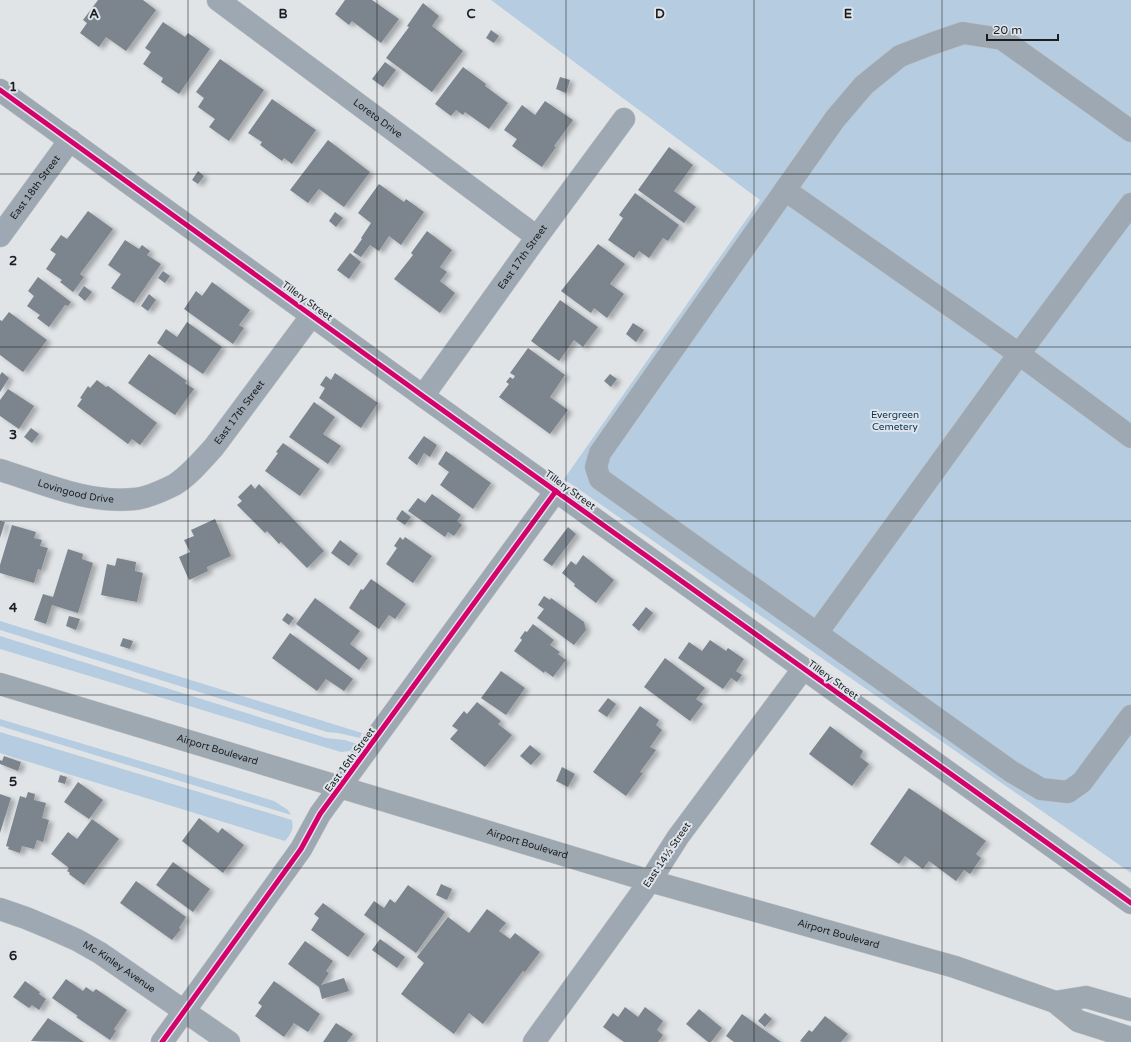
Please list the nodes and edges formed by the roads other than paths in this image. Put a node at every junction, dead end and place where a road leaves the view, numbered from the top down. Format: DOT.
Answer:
graph roads {
  1 [pos="218,0"];
  2 [pos="0,90"];
  3 [pos="624,119"];
  4 [pos="1131,132"];
  5 [pos="70,140"];
  6 [pos="785,190"];
  7 [pos="1131,204"];
  8 [pos="0,236"];
  9 [pos="536,238"];
  10 [pos="312,315"];
  11 [pos="1020,354"];
  12 [pos="423,396"];
  13 [pos="1131,437"];
  14 [pos="0,470"];
  15 [pos="556,491"];
  16 [pos="153,495"];
  17 [pos="817,633"];
  18 [pos="803,669"];
  19 [pos="0,684"];
  20 [pos="1131,716"];
  21 [pos="341,788"];
  22 [pos="650,881"];
  23 [pos="1131,903"];
  24 [pos="0,909"];
  25 [pos="1055,1002"];
  26 [pos="1131,1010"];
  27 [pos="185,1011"];
  28 [pos="1131,1038"];
  29 [pos="162,1042"];
  30 [pos="229,1042"];
  31 [pos="534,1042"];
  1 -- 9 [label="street, Loreto Drive"];
  2 -- 5 [label="street, Tillery Street"];
  3 -- 9 [label="street, East 17th Street"];
  4 -- 6 [label="street"];
  5 -- 8 [label="street, East 18th Street"];
  5 -- 10 [label="street, Tillery Street"];
  6 -- 11 [label="street"];
  6 -- 17 [label="street"];
  7 -- 11 [label="street"];
  9 -- 12 [label="street, East 17th Street"];
  10 -- 12 [label="street, Tillery Street"];
  10 -- 16 [label="street, East 17th Street"];
  11 -- 13 [label="street"];
  11 -- 17 [label="street"];
  12 -- 15 [label="street, Tillery Street"];
  14 -- 16 [label="street, Lovingood Drive"];
  15 -- 18 [label="street, Tillery Street"];
  15 -- 21 [label="street, East 16th Street"];
  17 -- 20 [label="street"];
  18 -- 22 [label="street, East 14½ Street"];
  18 -- 23 [label="street, Tillery Street"];
  19 -- 21 [label="main road, Airport Boulevard"];
  21 -- 22 [label="main road, Airport Boulevard"];
  21 -- 27 [label="street, East 16th Street"];
  22 -- 25 [label="main road, Airport Boulevard"];
  22 -- 31 [label="street, East 14½ Street"];
  24 -- 27 [label="street, Mc Kinley Avenue"];
  25 -- 26 [label="main road, Airport Boulevard"];
  25 -- 28 [label="main road, Airport Boulevard"];
  27 -- 29 [label="street, East 16th Street"];
  27 -- 30 [label="street, Mc Kinley Avenue"];
}
